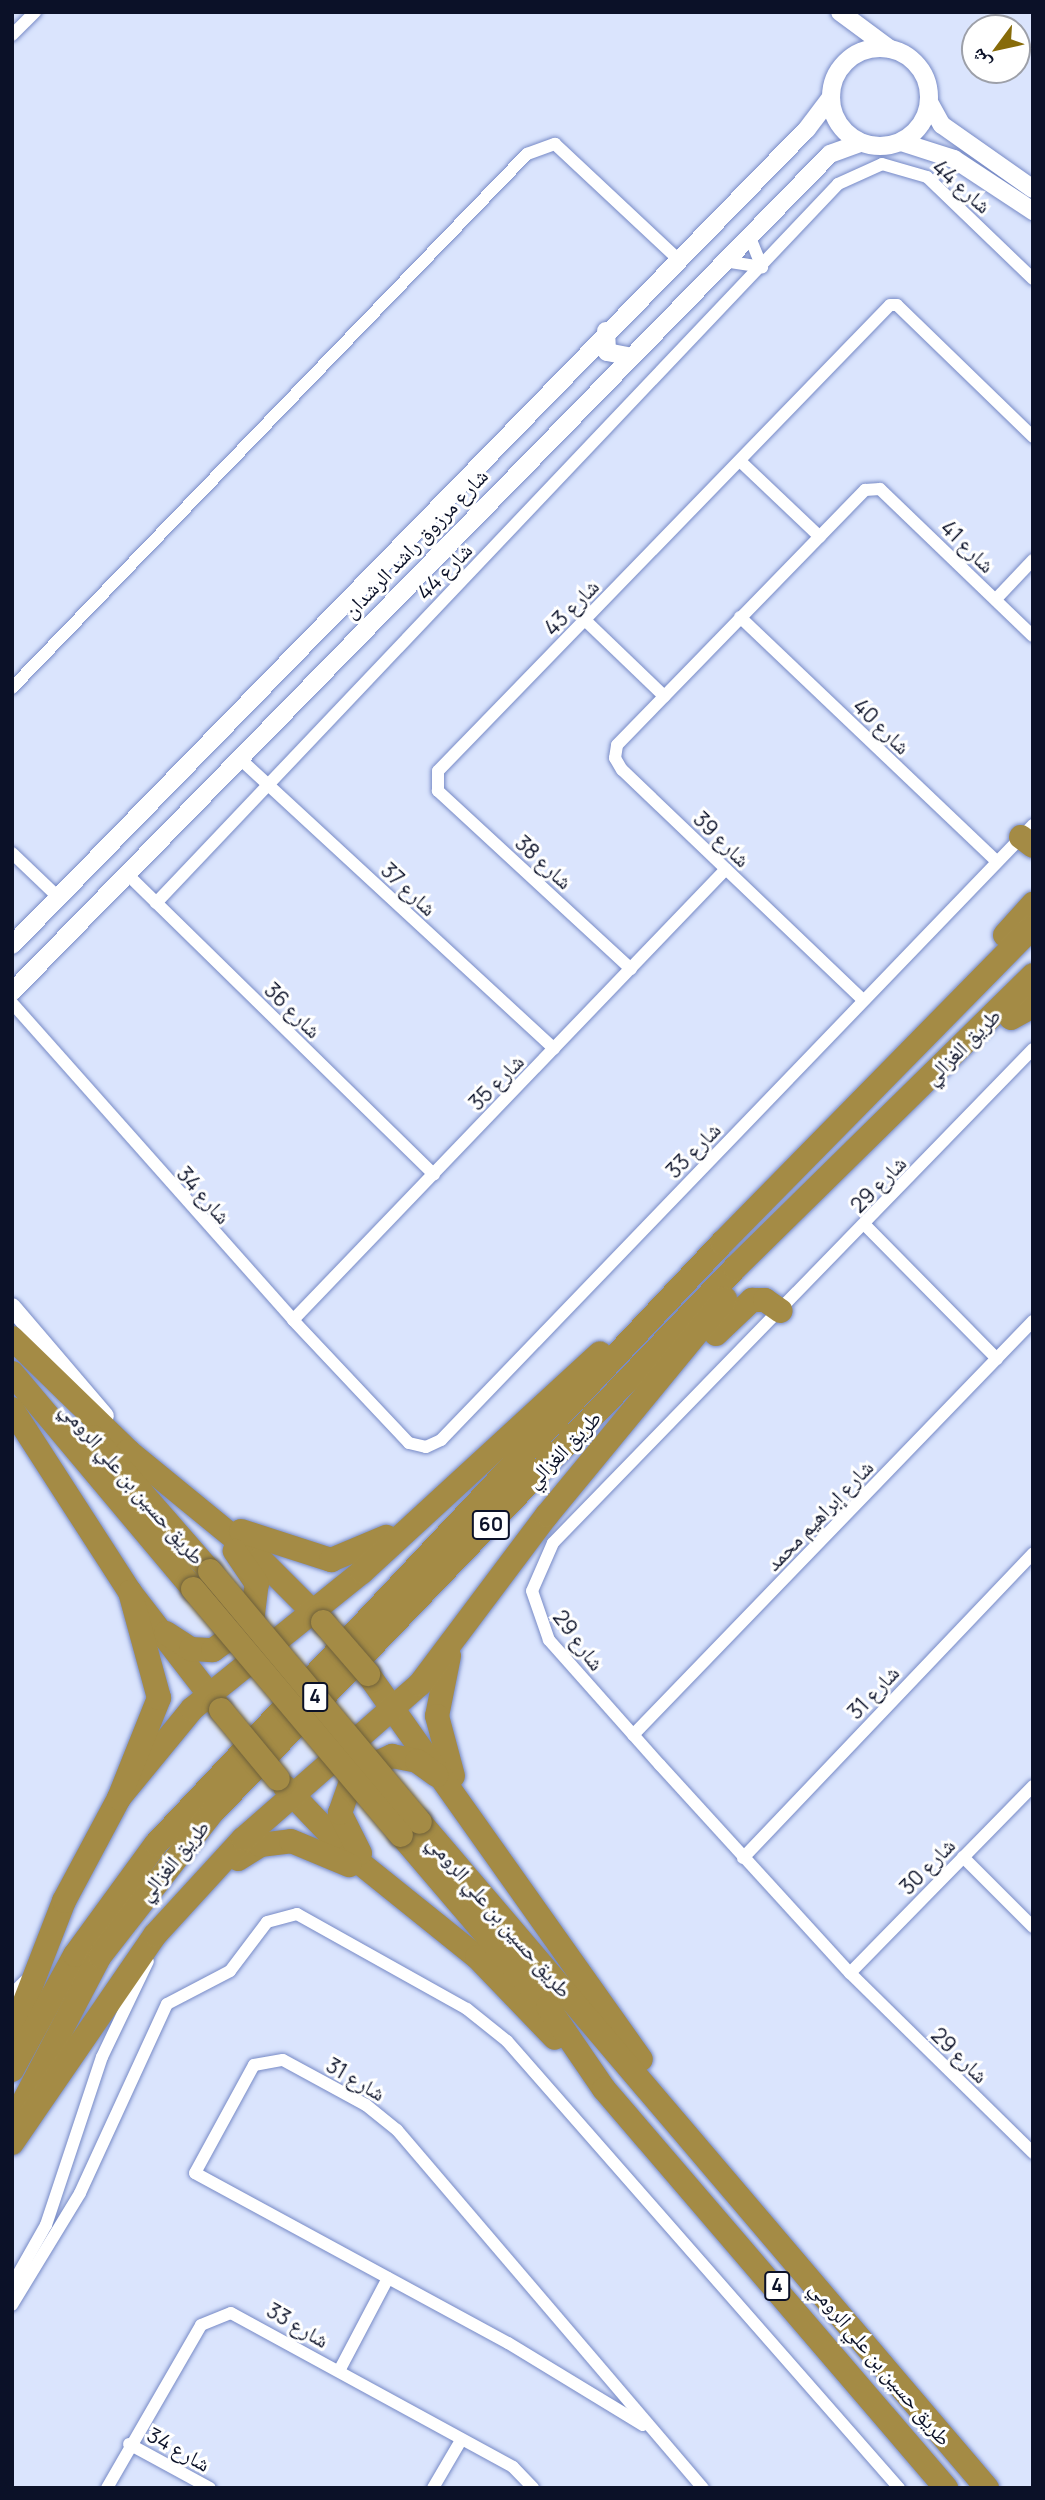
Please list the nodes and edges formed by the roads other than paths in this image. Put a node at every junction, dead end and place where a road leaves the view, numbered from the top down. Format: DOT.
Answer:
graph roads {
  1 [pos="35,12"];
  2 [pos="840,12"];
  3 [pos="12,35"];
  4 [pos="890,49"];
  5 [pos="831,97"];
  6 [pos="929,102"];
  7 [pos="901,142"];
  8 [pos="861,143"];
  9 [pos="1033,188"];
  10 [pos="1033,211"];
  11 [pos="750,235"];
  12 [pos="677,258"];
  13 [pos="724,261"];
  14 [pos="762,267"];
  15 [pos="1033,279"];
  16 [pos="606,331"];
  17 [pos="628,356"];
  18 [pos="1033,437"];
  19 [pos="740,461"];
  20 [pos="873,488"];
  21 [pos="820,537"];
  22 [pos="1033,560"];
  23 [pos="996,599"];
  24 [pos="740,617"];
  25 [pos="585,620"];
  26 [pos="1033,636"];
  27 [pos="291,656"];
  28 [pos="313,681"];
  29 [pos="12,688"];
  30 [pos="664,696"];
  31 [pos="238,757"];
  32 [pos="435,782"];
  33 [pos="267,784"];
  34 [pos="1029,836"];
  35 [pos="12,853"];
  36 [pos="997,862"];
  37 [pos="726,869"];
  38 [pos="126,873"];
  39 [pos="1033,890"];
  40 [pos="58,897"];
  41 [pos="156,903"];
  42 [pos="1033,904"];
  43 [pos="1033,927"];
  44 [pos="1004,937"];
  45 [pos="12,944"];
  46 [pos="631,969"];
  47 [pos="1033,975"];
  48 [pos="12,992"];
  49 [pos="1033,999"];
  50 [pos="863,1000"];
  51 [pos="12,1003"];
  52 [pos="1033,1006"];
  53 [pos="943,1018"];
  54 [pos="1011,1018"];
  55 [pos="554,1049"];
  56 [pos="1033,1049"];
  57 [pos="928,1082"];
  58 [pos="433,1175"];
  59 [pos="865,1225"];
  60 [pos="722,1243"];
  61 [pos="735,1268"];
  62 [pos="12,1307"];
  63 [pos="781,1311"];
  64 [pos="293,1320"];
  65 [pos="1033,1321"];
  66 [pos="12,1338"];
  67 [pos="12,1344"];
  68 [pos="997,1359"];
  69 [pos="12,1373"];
  70 [pos="643,1400"];
  71 [pos="374,1407"];
  72 [pos="12,1409"];
  73 [pos="128,1451"];
  74 [pos="449,1491"];
  75 [pos="195,1507"];
  76 [pos="230,1535"];
  77 [pos="1033,1553"];
  78 [pos="201,1580"];
  79 [pos="131,1592"];
  80 [pos="318,1617"];
  81 [pos="453,1644"];
  82 [pos="215,1703"];
  83 [pos="393,1709"];
  84 [pos="633,1735"];
  85 [pos="1033,1786"];
  86 [pos="119,1798"];
  87 [pos="294,1798"];
  88 [pos="470,1816"];
  89 [pos="411,1828"];
  90 [pos="962,1857"];
  91 [pos="743,1858"];
  92 [pos="399,1893"];
  93 [pos="181,1906"];
  94 [pos="1033,1927"];
  95 [pos="155,1935"];
  96 [pos="42,1957"];
  97 [pos="850,1973"];
  98 [pos="25,1981"];
  99 [pos="12,1994"];
  100 [pos="12,2002"];
  101 [pos="12,2035"];
  102 [pos="12,2070"];
  103 [pos="604,2089"];
  104 [pos="12,2124"];
  105 [pos="12,2143"];
  106 [pos="698,2148"];
  107 [pos="1033,2153"];
  108 [pos="388,2277"];
  109 [pos="12,2286"];
  110 [pos="12,2305"];
  111 [pos="339,2371"];
  112 [pos="643,2426"];
  113 [pos="460,2442"];
  114 [pos="130,2444"];
  115 [pos="107,2488"];
  116 [pos="209,2488"];
  117 [pos="433,2488"];
  118 [pos="533,2488"];
  119 [pos="703,2488"];
  120 [pos="899,2488"];
  121 [pos="946,2488"];
  122 [pos="987,2488"];
  1 -- 3 [label="street"];
  2 -- 4 [label="street"];
  4 -- 5 [label="street"];
  4 -- 6 [label="street"];
  5 -- 8 [label="street"];
  5 -- 12 [label="street, شارع مرزوق راشد الرشدان"];
  6 -- 7 [label="street"];
  6 -- 9 [label="street"];
  7 -- 8 [label="street"];
  7 -- 10 [label="street"];
  8 -- 11 [label="street, شارع مرزوق راشد الرشدان"];
  11 -- 13 [label="street, شارع مرزوق راشد الرشدان"];
  11 -- 14 [label="street"];
  12 -- 16 [label="street, شارع مرزوق راشد الرشدان"];
  12 -- 29 [label="street"];
  13 -- 14 [label="street"];
  13 -- 17 [label="street, شارع مرزوق راشد الرشدان"];
  14 -- 15 [label="street, شارع 44"];
  14 -- 33 [label="street, شارع 44"];
  16 -- 17 [label="street"];
  16 -- 27 [label="street, شارع مرزوق راشد الرشدان"];
  17 -- 28 [label="street, شارع مرزوق راشد الرشدان"];
  18 -- 19 [label="street, شارع 43"];
  19 -- 21 [label="street"];
  19 -- 25 [label="street, شارع 43"];
  20 -- 21 [label="street, شارع 39"];
  20 -- 23 [label="street, شارع 41"];
  21 -- 24 [label="street, شارع 39"];
  22 -- 23 [label="street"];
  23 -- 26 [label="street, شارع 41"];
  24 -- 30 [label="street, شارع 39"];
  24 -- 36 [label="street, شارع 40"];
  25 -- 30 [label="street"];
  25 -- 32 [label="street, شارع 43"];
  27 -- 28 [label="street"];
  27 -- 40 [label="street, شارع مرزوق راشد الرشدان"];
  28 -- 31 [label="street, شارع مرزوق راشد الرشدان"];
  30 -- 37 [label="street, شارع 39"];
  31 -- 33 [label="street, شارع 37"];
  31 -- 38 [label="street, شارع مرزوق راشد الرشدان"];
  32 -- 46 [label="street, شارع 38"];
  33 -- 41 [label="street, شارع 44"];
  33 -- 55 [label="street, شارع 37"];
  34 -- 36 [label="street, شارع 33"];
  35 -- 40 [label="street"];
  36 -- 50 [label="street, شارع 33"];
  37 -- 46 [label="street, شارع 35"];
  37 -- 50 [label="street, شارع 39"];
  38 -- 41 [label="street, شارع 36"];
  38 -- 48 [label="street, شارع مرزوق راشد الرشدان"];
  39 -- 44 [label="highway"];
  40 -- 45 [label="street, شارع مرزوق راشد الرشدان"];
  41 -- 58 [label="street, شارع 36"];
  42 -- 44 [label="highway"];
  43 -- 53 [label="highway, طريق الغزالي / 60"];
  44 -- 53 [label="highway"];
  46 -- 55 [label="street, شارع 35"];
  47 -- 57 [label="highway, طريق الغزالي / 60"];
  49 -- 54 [label="highway"];
  50 -- 71 [label="street, شارع 33"];
  51 -- 64 [label="street, شارع 34"];
  52 -- 54 [label="highway"];
  53 -- 60 [label="highway, طريق الغزالي / 60"];
  54 -- 57 [label="highway"];
  55 -- 58 [label="street, شارع 35"];
  56 -- 59 [label="street, شارع 29"];
  57 -- 61 [label="highway, طريق الغزالي / 60"];
  58 -- 64 [label="street, شارع 35"];
  59 -- 63 [label="street, شارع 29"];
  59 -- 68 [label="street"];
  60 -- 74 [label="highway"];
  60 -- 102 [label="highway, طريق الغزالي / 60"];
  61 -- 70 [label="highway"];
  61 -- 104 [label="highway, طريق الغزالي / 60"];
  62 -- 73 [label="street"];
  63 -- 70 [label="highway"];
  63 -- 84 [label="street, شارع 29"];
  64 -- 71 [label="street, شارع 34"];
  65 -- 68 [label="street, شارع إبراهيم محمد"];
  66 -- 73 [label="highway"];
  67 -- 78 [label="highway, طريق حسين بن علي الرومي / 4"];
  68 -- 84 [label="street, شارع إبراهيم محمد"];
  69 -- 78 [label="highway, طريق حسين بن علي الرومي / 4"];
  70 -- 81 [label="highway"];
  72 -- 79 [label="highway"];
  73 -- 75 [label="highway"];
  74 -- 75 [label="highway"];
  74 -- 80 [label="highway"];
  75 -- 76 [label="highway"];
  76 -- 79 [label="highway"];
  76 -- 80 [label="highway"];
  77 -- 91 [label="street, شارع 31"];
  78 -- 89 [label="highway, طريق حسين بن علي الرومي / 4, bridge"];
  79 -- 82 [label="highway"];
  79 -- 86 [label="highway"];
  80 -- 82 [label="highway"];
  80 -- 83 [label="highway, bridge"];
  81 -- 83 [label="highway"];
  81 -- 88 [label="highway"];
  82 -- 86 [label="highway"];
  82 -- 87 [label="highway, bridge"];
  83 -- 87 [label="highway"];
  83 -- 88 [label="highway"];
  84 -- 91 [label="street, شارع 29"];
  85 -- 90 [label="street, شارع 30"];
  86 -- 96 [label="highway"];
  87 -- 92 [label="highway"];
  87 -- 93 [label="highway"];
  88 -- 92 [label="highway"];
  88 -- 106 [label="highway"];
  89 -- 103 [label="highway, طريق حسين بن علي الرومي / 4"];
  89 -- 106 [label="highway, طريق حسين بن علي الرومي / 4"];
  90 -- 94 [label="street"];
  90 -- 97 [label="street, شارع 30"];
  91 -- 97 [label="street, شارع 29"];
  92 -- 93 [label="highway"];
  92 -- 103 [label="highway"];
  93 -- 95 [label="highway"];
  95 -- 105 [label="highway"];
  95 -- 109 [label="street"];
  96 -- 98 [label="street"];
  96 -- 101 [label="highway"];
  97 -- 107 [label="street, شارع 29"];
  98 -- 99 [label="street"];
  98 -- 100 [label="street"];
  103 -- 121 [label="highway, طريق حسين بن علي الرومي / 4"];
  106 -- 122 [label="highway, طريق حسين بن علي الرومي / 4"];
  108 -- 111 [label="street"];
  108 -- 112 [label="street, شارع 31"];
  108 -- 112 [label="street, شارع 31"];
  110 -- 120 [label="street"];
  111 -- 113 [label="street, شارع 33"];
  111 -- 114 [label="street, شارع 33"];
  112 -- 119 [label="street, شارع 31"];
  113 -- 117 [label="street"];
  113 -- 118 [label="street, شارع 33"];
  114 -- 115 [label="street, شارع 33"];
  114 -- 116 [label="street, شارع 34"];
}
